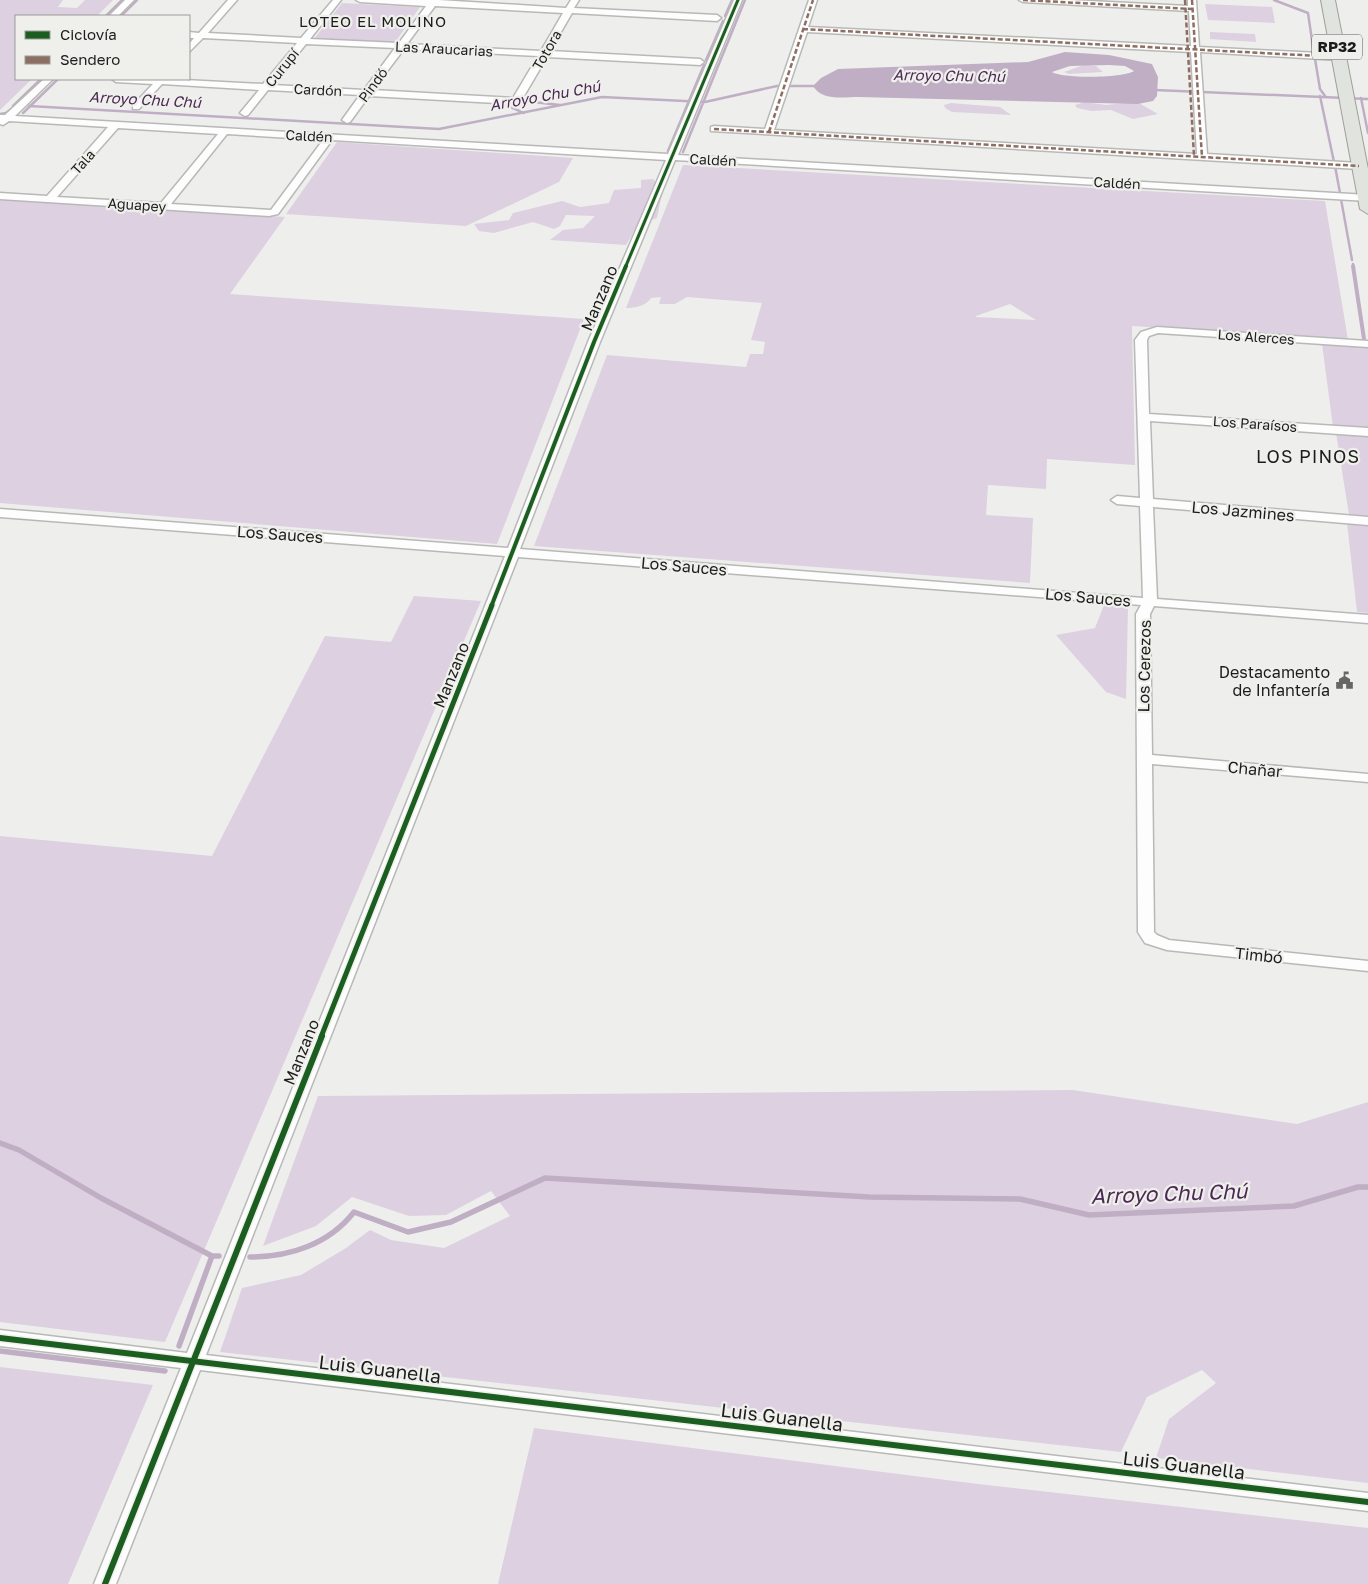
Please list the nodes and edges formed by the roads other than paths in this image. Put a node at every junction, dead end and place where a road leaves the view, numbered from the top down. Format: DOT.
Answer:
graph roads {
  1 [pos="130,0"];
  2 [pos="233,0"];
  3 [pos="337,0"];
  4 [pos="360,0"];
  5 [pos="575,0"];
  6 [pos="738,0"];
  7 [pos="812,0"];
  8 [pos="1023,0"];
  9 [pos="1328,0"];
  10 [pos="433,2"];
  11 [pos="1189,4"];
  12 [pos="569,11"];
  13 [pos="114,15"];
  14 [pos="718,18"];
  15 [pos="802,29"];
  16 [pos="190,35"];
  17 [pos="201,36"];
  18 [pos="304,41"];
  19 [pos="401,46"];
  20 [pos="190,48"];
  21 [pos="1191,49"];
  22 [pos="544,54"];
  23 [pos="1339,58"];
  24 [pos="700,62"];
  25 [pos="48,80"];
  26 [pos="161,80"];
  27 [pos="266,87"];
  28 [pos="368,93"];
  29 [pos="518,99"];
  30 [pos="136,106"];
  31 [pos="245,113"];
  32 [pos="347,120"];
  33 [pos="2,121"];
  34 [pos="115,125"];
  35 [pos="714,129"];
  36 [pos="225,131"];
  37 [pos="769,132"];
  38 [pos="330,137"];
  39 [pos="1198,156"];
  40 [pos="672,157"];
  41 [pos="1359,166"];
  42 [pos="0,196"];
  43 [pos="50,199"];
  44 [pos="1367,202"];
  45 [pos="163,207"];
  46 [pos="1145,334"];
  47 [pos="1368,344"];
  48 [pos="1142,417"];
  49 [pos="1368,432"];
  50 [pos="1118,500"];
  51 [pos="1147,503"];
  52 [pos="0,513"];
  53 [pos="1368,521"];
  54 [pos="513,552"];
  55 [pos="1150,602"];
  56 [pos="1368,619"];
  57 [pos="1143,759"];
  58 [pos="1368,778"];
  59 [pos="1151,939"];
  60 [pos="1368,966"];
  61 [pos="0,1338"];
  62 [pos="192,1362"];
  63 [pos="1368,1502"];
  64 [pos="105,1584"];
  1 -- 13 [label="street"];
  2 -- 17 [label="street"];
  3 -- 18 [label="street, Curupí"];
  4 -- 10 [label="street"];
  5 -- 12 [label="street, Totora"];
  6 -- 40 [label="street, Manzano"];
  7 -- 15 [label="street"];
  8 -- 11 [label="street"];
  9 -- 23 [label="main road, RP32"];
  10 -- 12 [label="street"];
  10 -- 19 [label="street, Pindó"];
  11 -- 21 [label="street"];
  12 -- 14 [label="street"];
  12 -- 22 [label="street, Totora"];
  15 -- 21 [label="street"];
  15 -- 37 [label="street"];
  16 -- 17 [label="street, Las Araucarias"];
  17 -- 18 [label="street, Las Araucarias"];
  17 -- 20 [label="street"];
  18 -- 19 [label="street, Las Araucarias"];
  18 -- 27 [label="street, Curupí"];
  19 -- 22 [label="street, Las Araucarias"];
  19 -- 28 [label="street, Pindó"];
  21 -- 23 [label="street"];
  21 -- 39 [label="street"];
  22 -- 24 [label="street, Las Araucarias"];
  22 -- 29 [label="street, Totora"];
  23 -- 41 [label="main road, RP32"];
  25 -- 33 [label="street"];
  26 -- 27 [label="street, Cardón"];
  26 -- 30 [label="street"];
  27 -- 28 [label="street, Cardón"];
  27 -- 31 [label="street, Curupí"];
  28 -- 29 [label="street, Cardón"];
  28 -- 32 [label="street, Pindó"];
  33 -- 34 [label="street, Caldén"];
  34 -- 36 [label="street, Caldén"];
  34 -- 43 [label="street, Tala"];
  35 -- 37 [label="street"];
  36 -- 38 [label="street, Caldén"];
  36 -- 45 [label="street"];
  37 -- 39 [label="street"];
  38 -- 40 [label="street, Caldén"];
  38 -- 45 [label="street, Aguapey"];
  39 -- 41 [label="street"];
  40 -- 44 [label="street, Caldén"];
  40 -- 54 [label="street, Manzano"];
  41 -- 44 [label="main road, RP32"];
  42 -- 43 [label="street, Aguapey"];
  43 -- 45 [label="street, Aguapey"];
  46 -- 47 [label="street, Los Alerces"];
  46 -- 48 [label="street, Los Cerezos"];
  48 -- 49 [label="street, Los Paraísos"];
  48 -- 51 [label="street, Los Cerezos"];
  50 -- 51 [label="street, Los Jazmines"];
  51 -- 53 [label="street, Los Jazmines"];
  51 -- 55 [label="street, Los Cerezos"];
  52 -- 54 [label="street, Los Sauces"];
  54 -- 55 [label="street, Los Sauces"];
  54 -- 62 [label="street, Manzano"];
  55 -- 56 [label="street, Los Sauces"];
  55 -- 57 [label="street, Los Cerezos"];
  57 -- 58 [label="street, Chañar"];
  57 -- 59 [label="street, Los Cerezos"];
  59 -- 60 [label="street, Timbó"];
  61 -- 62 [label="street, Luis Guanella"];
  62 -- 63 [label="street, Luis Guanella"];
  62 -- 64 [label="street, Manzano"];
}
